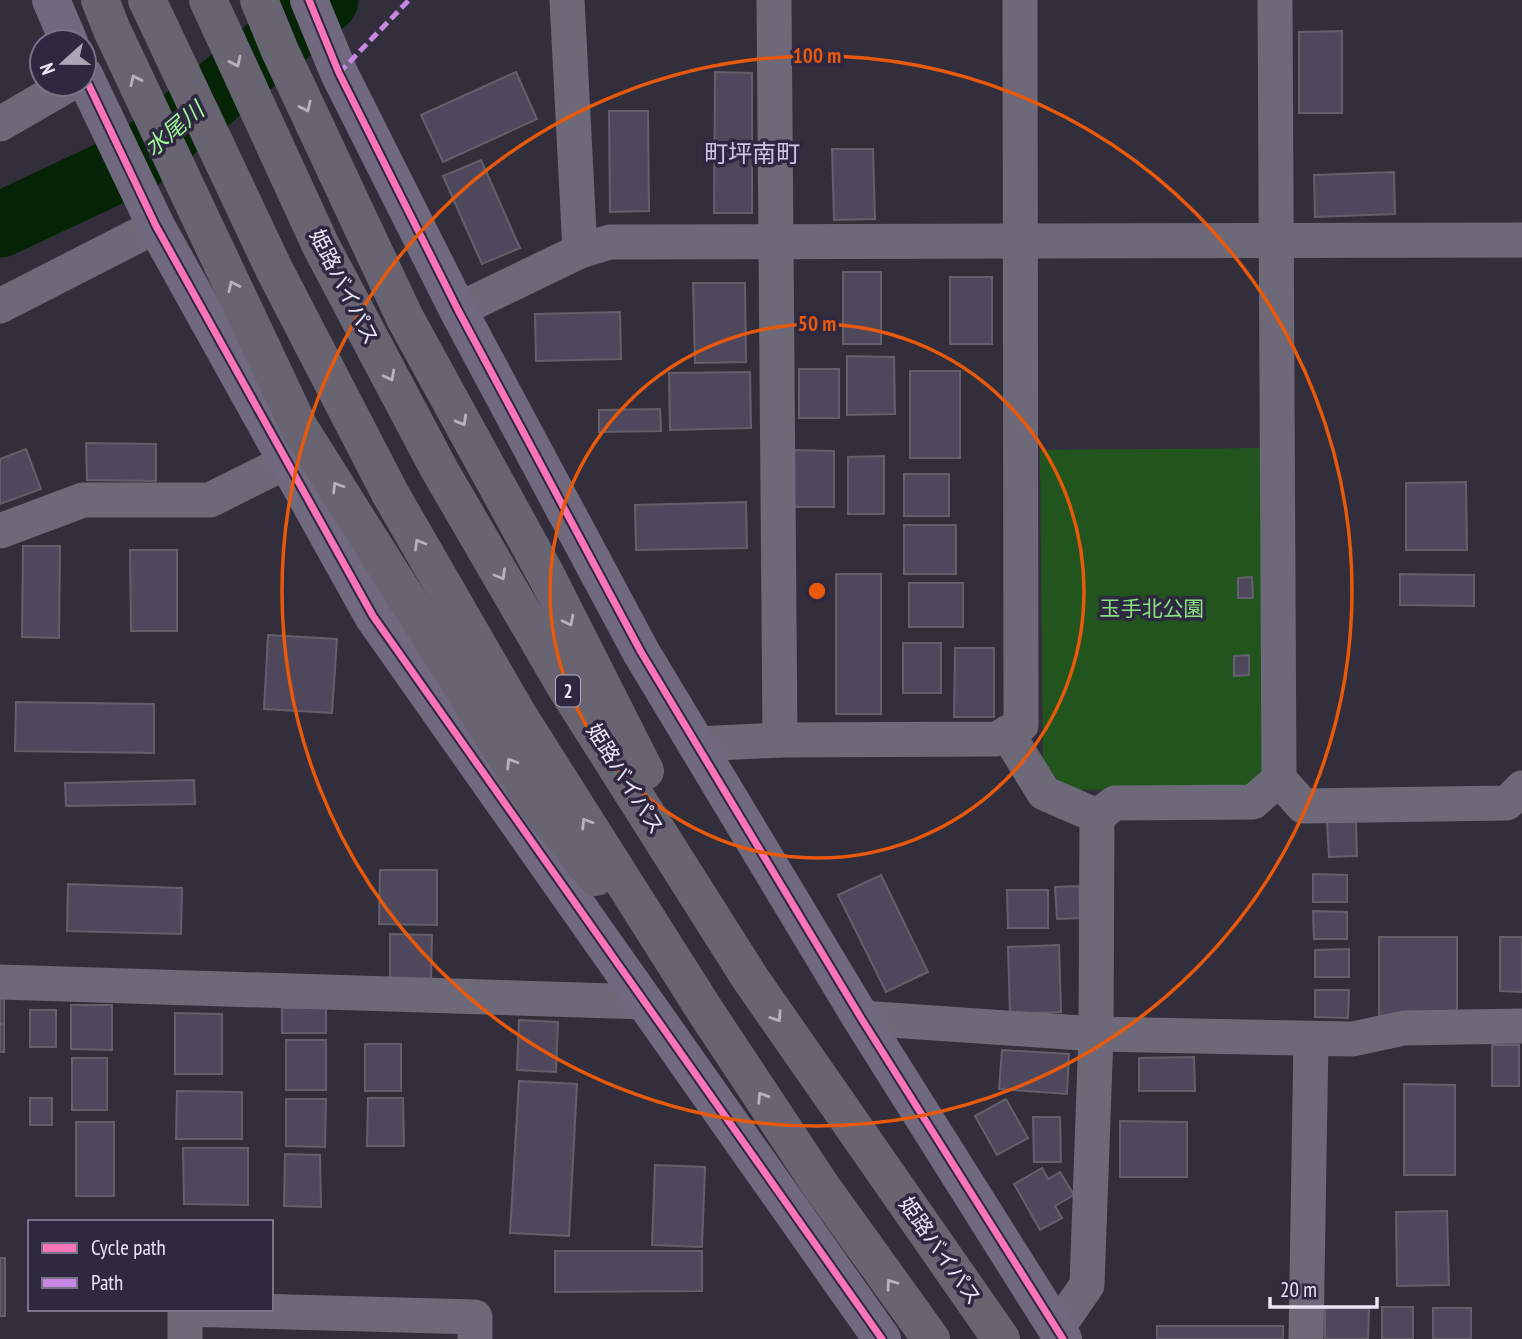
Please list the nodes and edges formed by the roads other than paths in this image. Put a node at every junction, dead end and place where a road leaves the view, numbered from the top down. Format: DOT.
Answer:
graph roads {
  1 [pos="51,0"];
  2 [pos="100,0"];
  3 [pos="148,0"];
  4 [pos="208,0"];
  5 [pos="259,0"];
  6 [pos="309,0"];
  7 [pos="568,0"];
  8 [pos="774,0"];
  9 [pos="1020,0"];
  10 [pos="1275,0"];
  11 [pos="63,28"];
  12 [pos="45,98"];
  13 [pos="95,98"];
  14 [pos="0,124"];
  15 [pos="156,226"];
  16 [pos="1522,240"];
  17 [pos="1276,241"];
  18 [pos="775,242"];
  19 [pos="1020,242"];
  20 [pos="580,251"];
  21 [pos="0,306"];
  22 [pos="458,310"];
  23 [pos="286,462"];
  24 [pos="0,531"];
  25 [pos="1007,733"];
  26 [pos="780,740"];
  27 [pos="696,744"];
  28 [pos="1279,779"];
  29 [pos="1522,788"];
  30 [pos="1097,816"];
  31 [pos="750,978"];
  32 [pos="0,982"];
  33 [pos="646,1002"];
  34 [pos="704,1009"];
  35 [pos="862,1018"];
  36 [pos="1522,1026"];
  37 [pos="1096,1034"];
  38 [pos="1311,1039"];
  39 [pos="185,1311"];
  40 [pos="258,1311"];
  41 [pos="1059,1334"];
  42 [pos="185,1339"];
  43 [pos="475,1339"];
  44 [pos="882,1339"];
  45 [pos="931,1339"];
  46 [pos="1002,1339"];
  47 [pos="1306,1339"];
  1 -- 11 [label="street"];
  34 -- 2 [label="highway, one-way"];
  34 -- 3 [label="highway, one-way"];
  4 -- 31 [label="highway, 姫路バイパス / 2, one-way"];
  5 -- 31 [label="highway, one-way"];
  6 -- 22 [label="street"];
  7 -- 20 [label="street"];
  8 -- 18 [label="street"];
  9 -- 19 [label="street"];
  10 -- 17 [label="street"];
  12 -- 14 [label="street"];
  13 -- 15 [label="street"];
  15 -- 21 [label="street"];
  15 -- 23 [label="street"];
  16 -- 17 [label="street"];
  17 -- 19 [label="street"];
  17 -- 28 [label="street"];
  18 -- 19 [label="street"];
  18 -- 20 [label="street"];
  18 -- 26 [label="street"];
  19 -- 25 [label="street"];
  20 -- 22 [label="street"];
  22 -- 27 [label="street"];
  23 -- 24 [label="street"];
  23 -- 33 [label="street"];
  25 -- 26 [label="street"];
  25 -- 30 [label="street"];
  26 -- 27 [label="street"];
  27 -- 35 [label="street"];
  28 -- 29 [label="street"];
  28 -- 30 [label="street"];
  30 -- 37 [label="street"];
  31 -- 46 [label="highway, 姫路バイパス / 2, one-way"];
  32 -- 33 [label="street"];
  33 -- 44 [label="street"];
  45 -- 34 [label="highway, one-way"];
  35 -- 37 [label="street"];
  35 -- 41 [label="street"];
  36 -- 38 [label="street"];
  37 -- 38 [label="street"];
  37 -- 41 [label="street"];
  38 -- 47 [label="street"];
  39 -- 42 [label="street"];
  40 -- 43 [label="street"];
}
